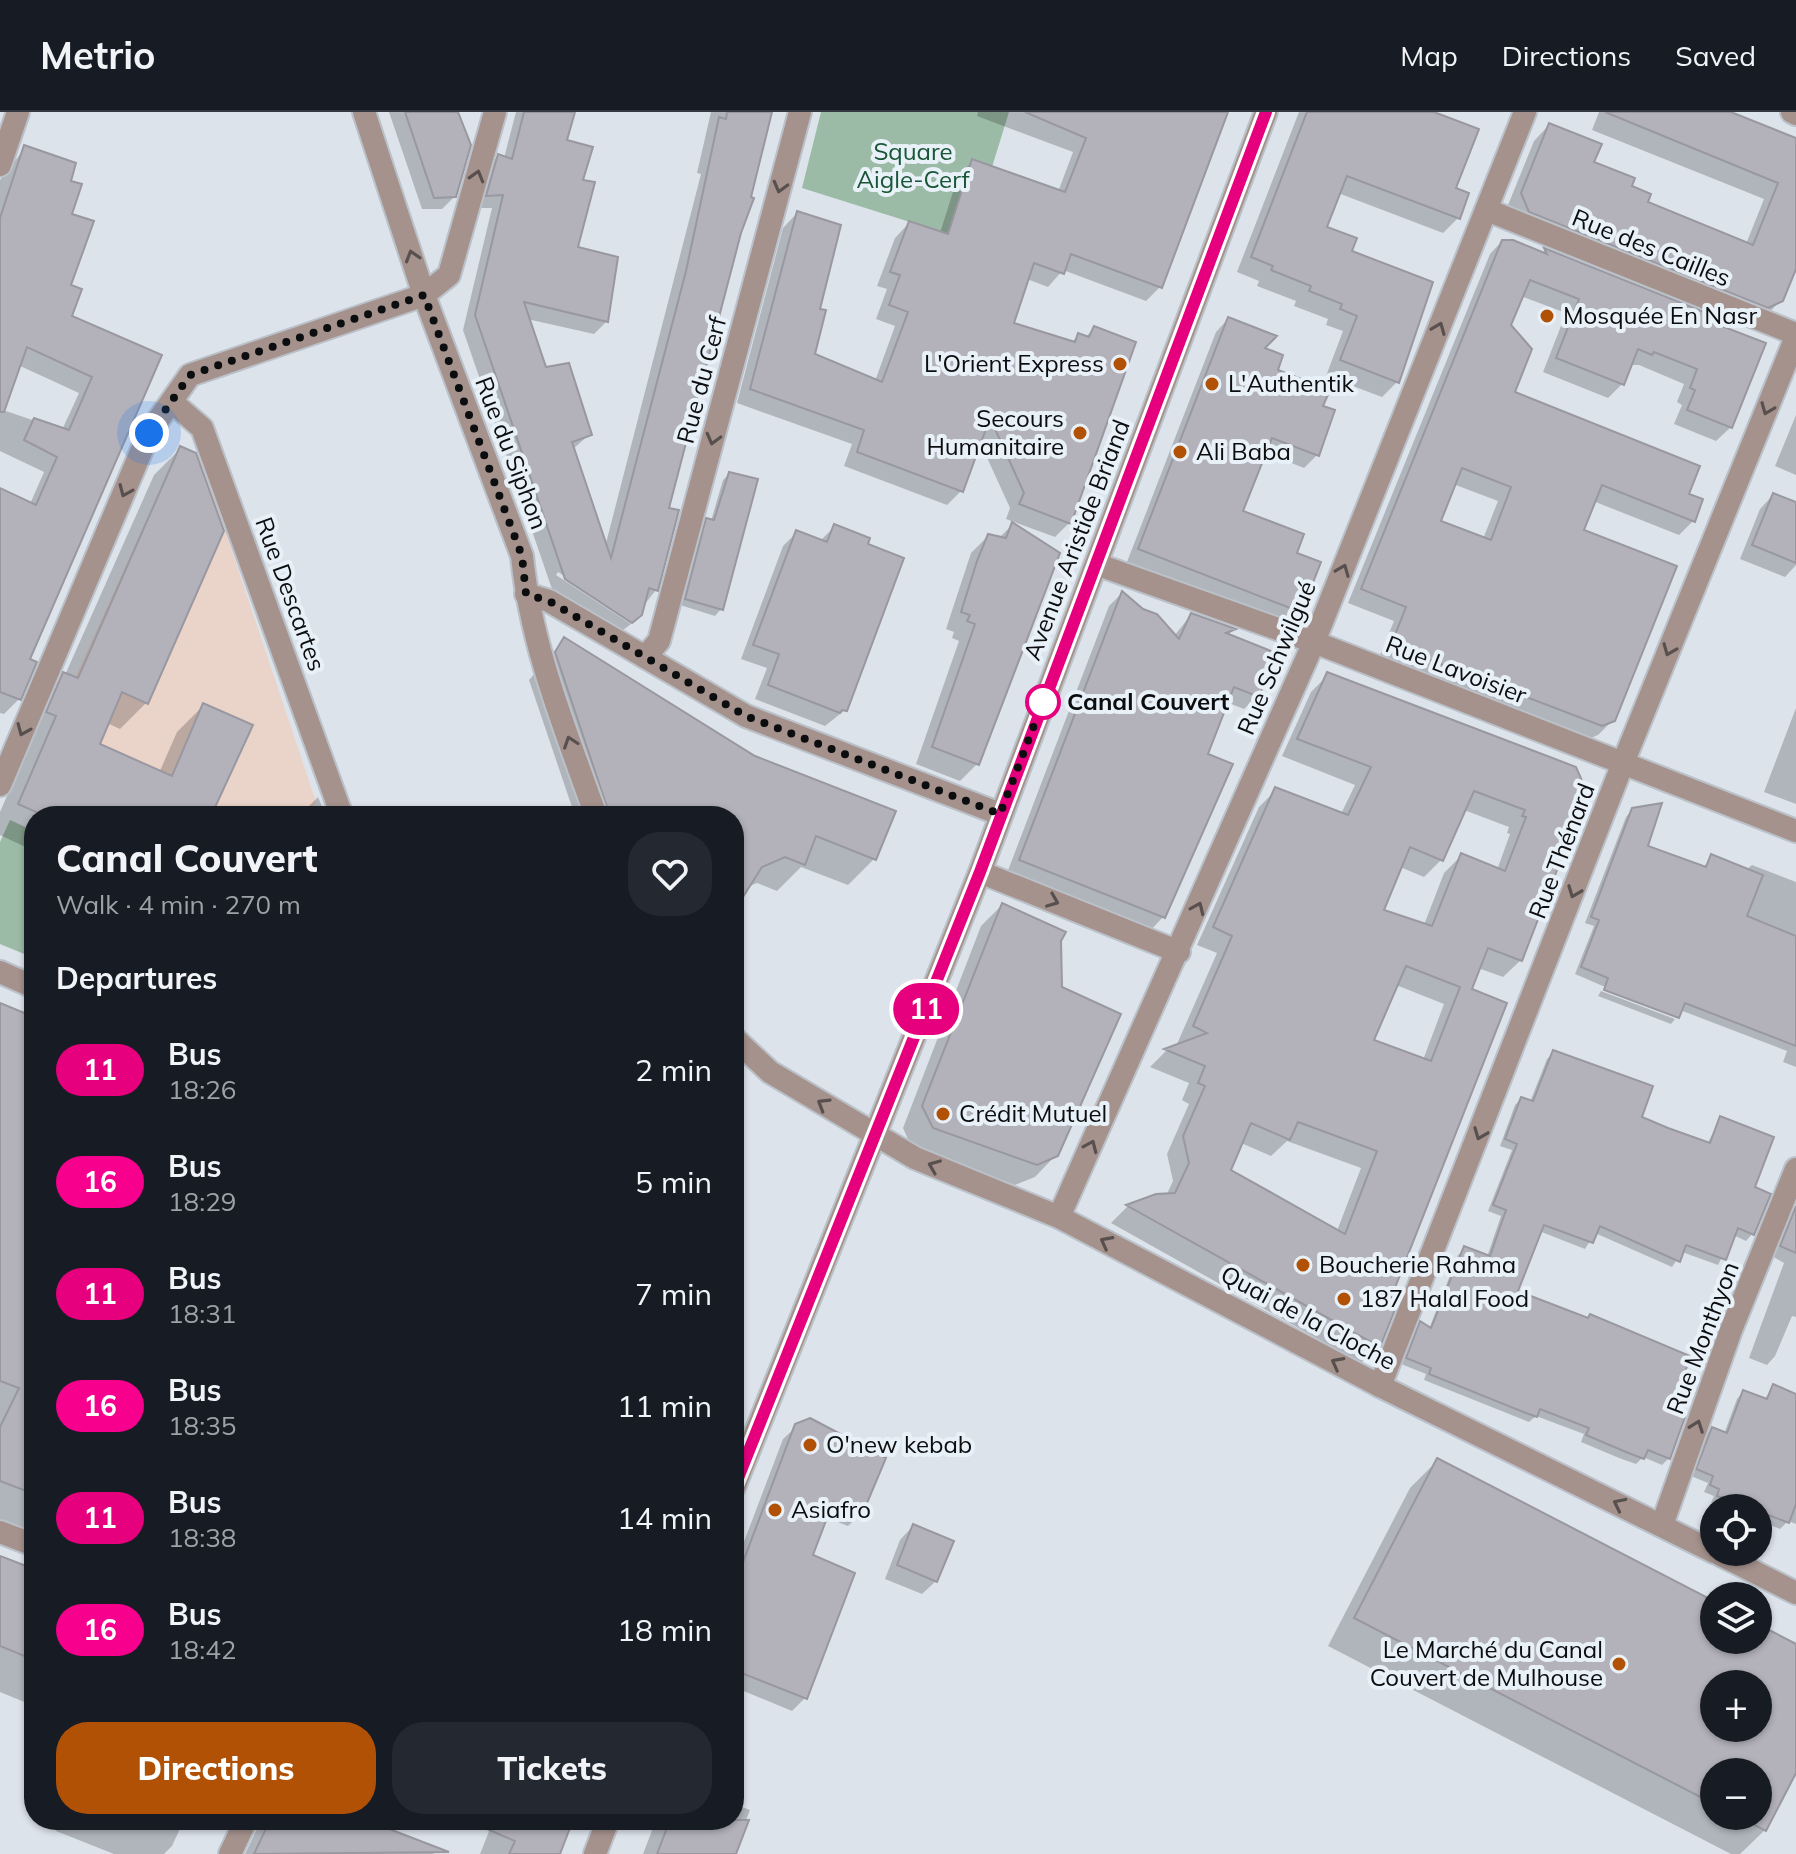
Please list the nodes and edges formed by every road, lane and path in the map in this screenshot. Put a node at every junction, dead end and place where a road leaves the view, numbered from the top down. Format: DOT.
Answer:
graph roads {
  1 [pos="18,112"];
  2 [pos="364,112"];
  3 [pos="495,112"];
  4 [pos="800,112"];
  5 [pos="1266,112"];
  6 [pos="1525,112"];
  7 [pos="0,165"];
  8 [pos="1487,210"];
  9 [pos="424,295"];
  10 [pos="1796,336"];
  11 [pos="172,402"];
  12 [pos="1096,564"];
  13 [pos="526,594"];
  14 [pos="1314,642"];
  15 [pos="645,657"];
  16 [pos="1623,763"];
  17 [pos="0,785"];
  18 [pos="338,806"];
  19 [pos="592,806"];
  20 [pos="1000,814"];
  21 [pos="1796,831"];
  22 [pos="980,872"];
  23 [pos="1179,952"];
  24 [pos="0,972"];
  25 [pos="24,983"];
  26 [pos="744,1047"];
  27 [pos="877,1135"];
  28 [pos="1796,1169"];
  29 [pos="1059,1217"];
  30 [pos="1380,1386"];
  31 [pos="744,1463"];
  32 [pos="1662,1525"];
  33 [pos="0,1532"];
  34 [pos="24,1541"];
  35 [pos="1700,1545"];
  36 [pos="1742,1566"];
  37 [pos="1796,1593"];
  38 [pos="241,1830"];
  39 [pos="604,1830"];
  40 [pos="230,1854"];
  41 [pos="595,1854"];
  1 -- 7 [label="street"];
  9 -- 2 [label="street, Rue du Siphon, one-way"];
  9 -- 3 [label="street, one-way"];
  4 -- 15 [label="street, Rue du Cerf, one-way"];
  5 -- 12 [label="street, Avenue Aristide Briand"];
  6 -- 8 [label="street, Rue Schwilgué"];
  8 -- 10 [label="street, Rue des Cailles"];
  14 -- 8 [label="street, Rue Schwilgué, one-way"];
  9 -- 11 [label="street"];
  9 -- 13 [label="street, Rue du Siphon"];
  10 -- 16 [label="street, Rue Thénard, one-way"];
  11 -- 17 [label="street, one-way"];
  11 -- 18 [label="street, Rue Descartes"];
  12 -- 14 [label="street, Rue Lavoisier"];
  12 -- 20 [label="street, Avenue Aristide Briand"];
  13 -- 15 [label="street"];
  19 -- 13 [label="street, Rue du Siphon, one-way"];
  14 -- 16 [label="street, Rue Lavoisier"];
  23 -- 14 [label="street, Rue Schwilgué, one-way"];
  15 -- 20 [label="street"];
  16 -- 21 [label="street, Rue Lavoisier"];
  16 -- 30 [label="street, Rue Thénard, one-way"];
  20 -- 22 [label="street, Avenue Aristide Briand"];
  22 -- 23 [label="street, one-way"];
  22 -- 27 [label="street, Avenue Aristide Briand"];
  29 -- 23 [label="street, Rue Schwilgué, one-way"];
  24 -- 25 [label="street"];
  27 -- 26 [label="street, one-way"];
  29 -- 27 [label="street, Quai de la Cloche, one-way"];
  27 -- 31 [label="street, Avenue Aristide Briand"];
  32 -- 28 [label="street, Rue Monthyon, one-way"];
  30 -- 29 [label="street, Quai de la Cloche, one-way"];
  32 -- 30 [label="street, Quai de la Cloche, one-way"];
  32 -- 35 [label="street, Quai de la Cloche"];
  33 -- 34 [label="street"];
  36 -- 37 [label="street, Quai de la Cloche"];
  38 -- 40 [label="street"];
  39 -- 41 [label="street"];
}
